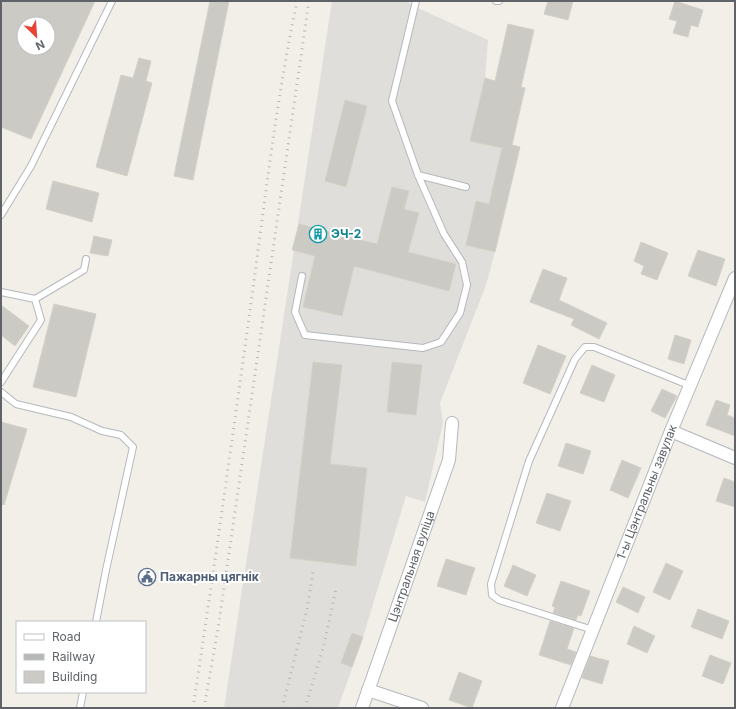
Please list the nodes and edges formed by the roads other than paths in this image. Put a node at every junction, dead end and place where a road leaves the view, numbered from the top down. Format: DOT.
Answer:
graph roads {
  1 [pos="112,1"];
  2 [pos="416,1"];
  3 [pos="418,174"];
  4 [pos="466,187"];
  5 [pos="1,215"];
  6 [pos="86,259"];
  7 [pos="302,276"];
  8 [pos="735,278"];
  9 [pos="1,292"];
  10 [pos="35,299"];
  11 [pos="1,382"];
  12 [pos="691,386"];
  13 [pos="1,392"];
  14 [pos="452,423"];
  15 [pos="671,431"];
  16 [pos="735,458"];
  17 [pos="96,621"];
  18 [pos="593,630"];
  19 [pos="368,690"];
  20 [pos="83,693"];
  21 [pos="80,708"];
  22 [pos="362,708"];
  23 [pos="422,708"];
  24 [pos="562,708"];
  1 -- 5 [label="lane"];
  2 -- 3 [label="lane"];
  3 -- 4 [label="lane"];
  3 -- 7 [label="lane"];
  6 -- 10 [label="lane"];
  8 -- 12 [label="street, 1-ы Цэнтральны завулак"];
  9 -- 10 [label="lane"];
  10 -- 11 [label="lane"];
  12 -- 15 [label="street, 1-ы Цэнтральны завулак"];
  12 -- 18 [label="lane"];
  13 -- 17 [label="lane"];
  14 -- 19 [label="street, Цэнтральная вуліца"];
  15 -- 16 [label="street"];
  15 -- 18 [label="street, 1-ы Цэнтральны завулак"];
  18 -- 24 [label="street, 1-ы Цэнтральны завулак"];
  19 -- 22 [label="street, Цэнтральная вуліца"];
  19 -- 23 [label="street"];
  20 -- 21 [label="lane"];
}
